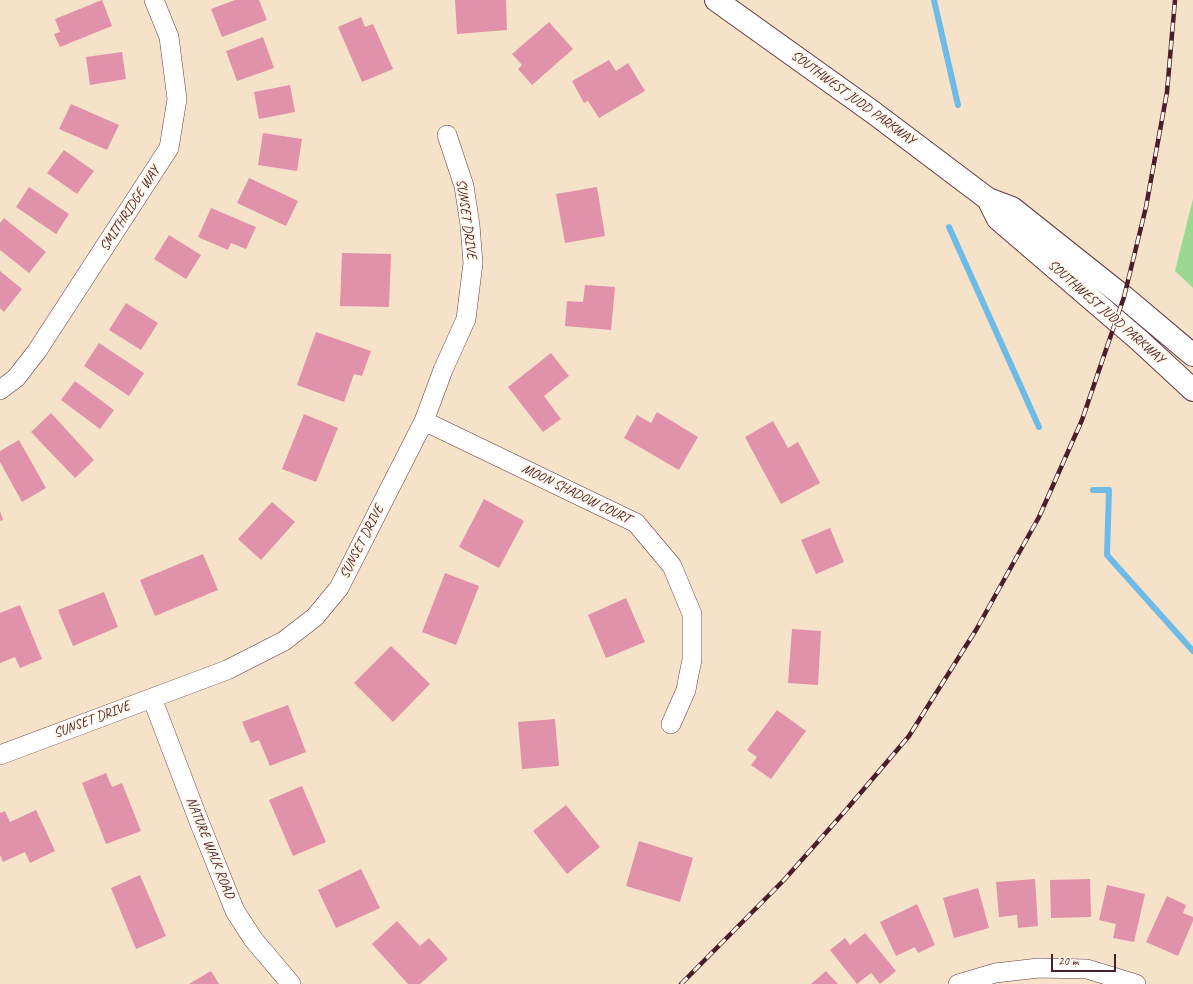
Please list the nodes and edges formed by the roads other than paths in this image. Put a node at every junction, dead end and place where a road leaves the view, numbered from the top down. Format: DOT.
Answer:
graph roads {
  1 [pos="154,0"];
  2 [pos="716,0"];
  3 [pos="447,135"];
  4 [pos="988,200"];
  5 [pos="1193,355"];
  6 [pos="0,390"];
  7 [pos="1193,390"];
  8 [pos="424,420"];
  9 [pos="152,698"];
  10 [pos="671,724"];
  11 [pos="0,755"];
  12 [pos="292,984"];
  13 [pos="958,984"];
  14 [pos="1136,984"];
  1 -- 6 [label="street, SMITHRIDGE WAY"];
  2 -- 4 [label="highway, SOUTHWEST JUDD PARKWAY"];
  3 -- 8 [label="street, SUNSET DRIVE"];
  4 -- 5 [label="highway, SOUTHWEST JUDD PARKWAY"];
  4 -- 7 [label="highway, SOUTHWEST JUDD PARKWAY"];
  8 -- 9 [label="street, SUNSET DRIVE"];
  8 -- 10 [label="street, MOON SHADOW COURT"];
  9 -- 11 [label="street, SUNSET DRIVE"];
  9 -- 12 [label="street, NATURE WALK ROAD"];
  13 -- 14 [label="street"];
}
